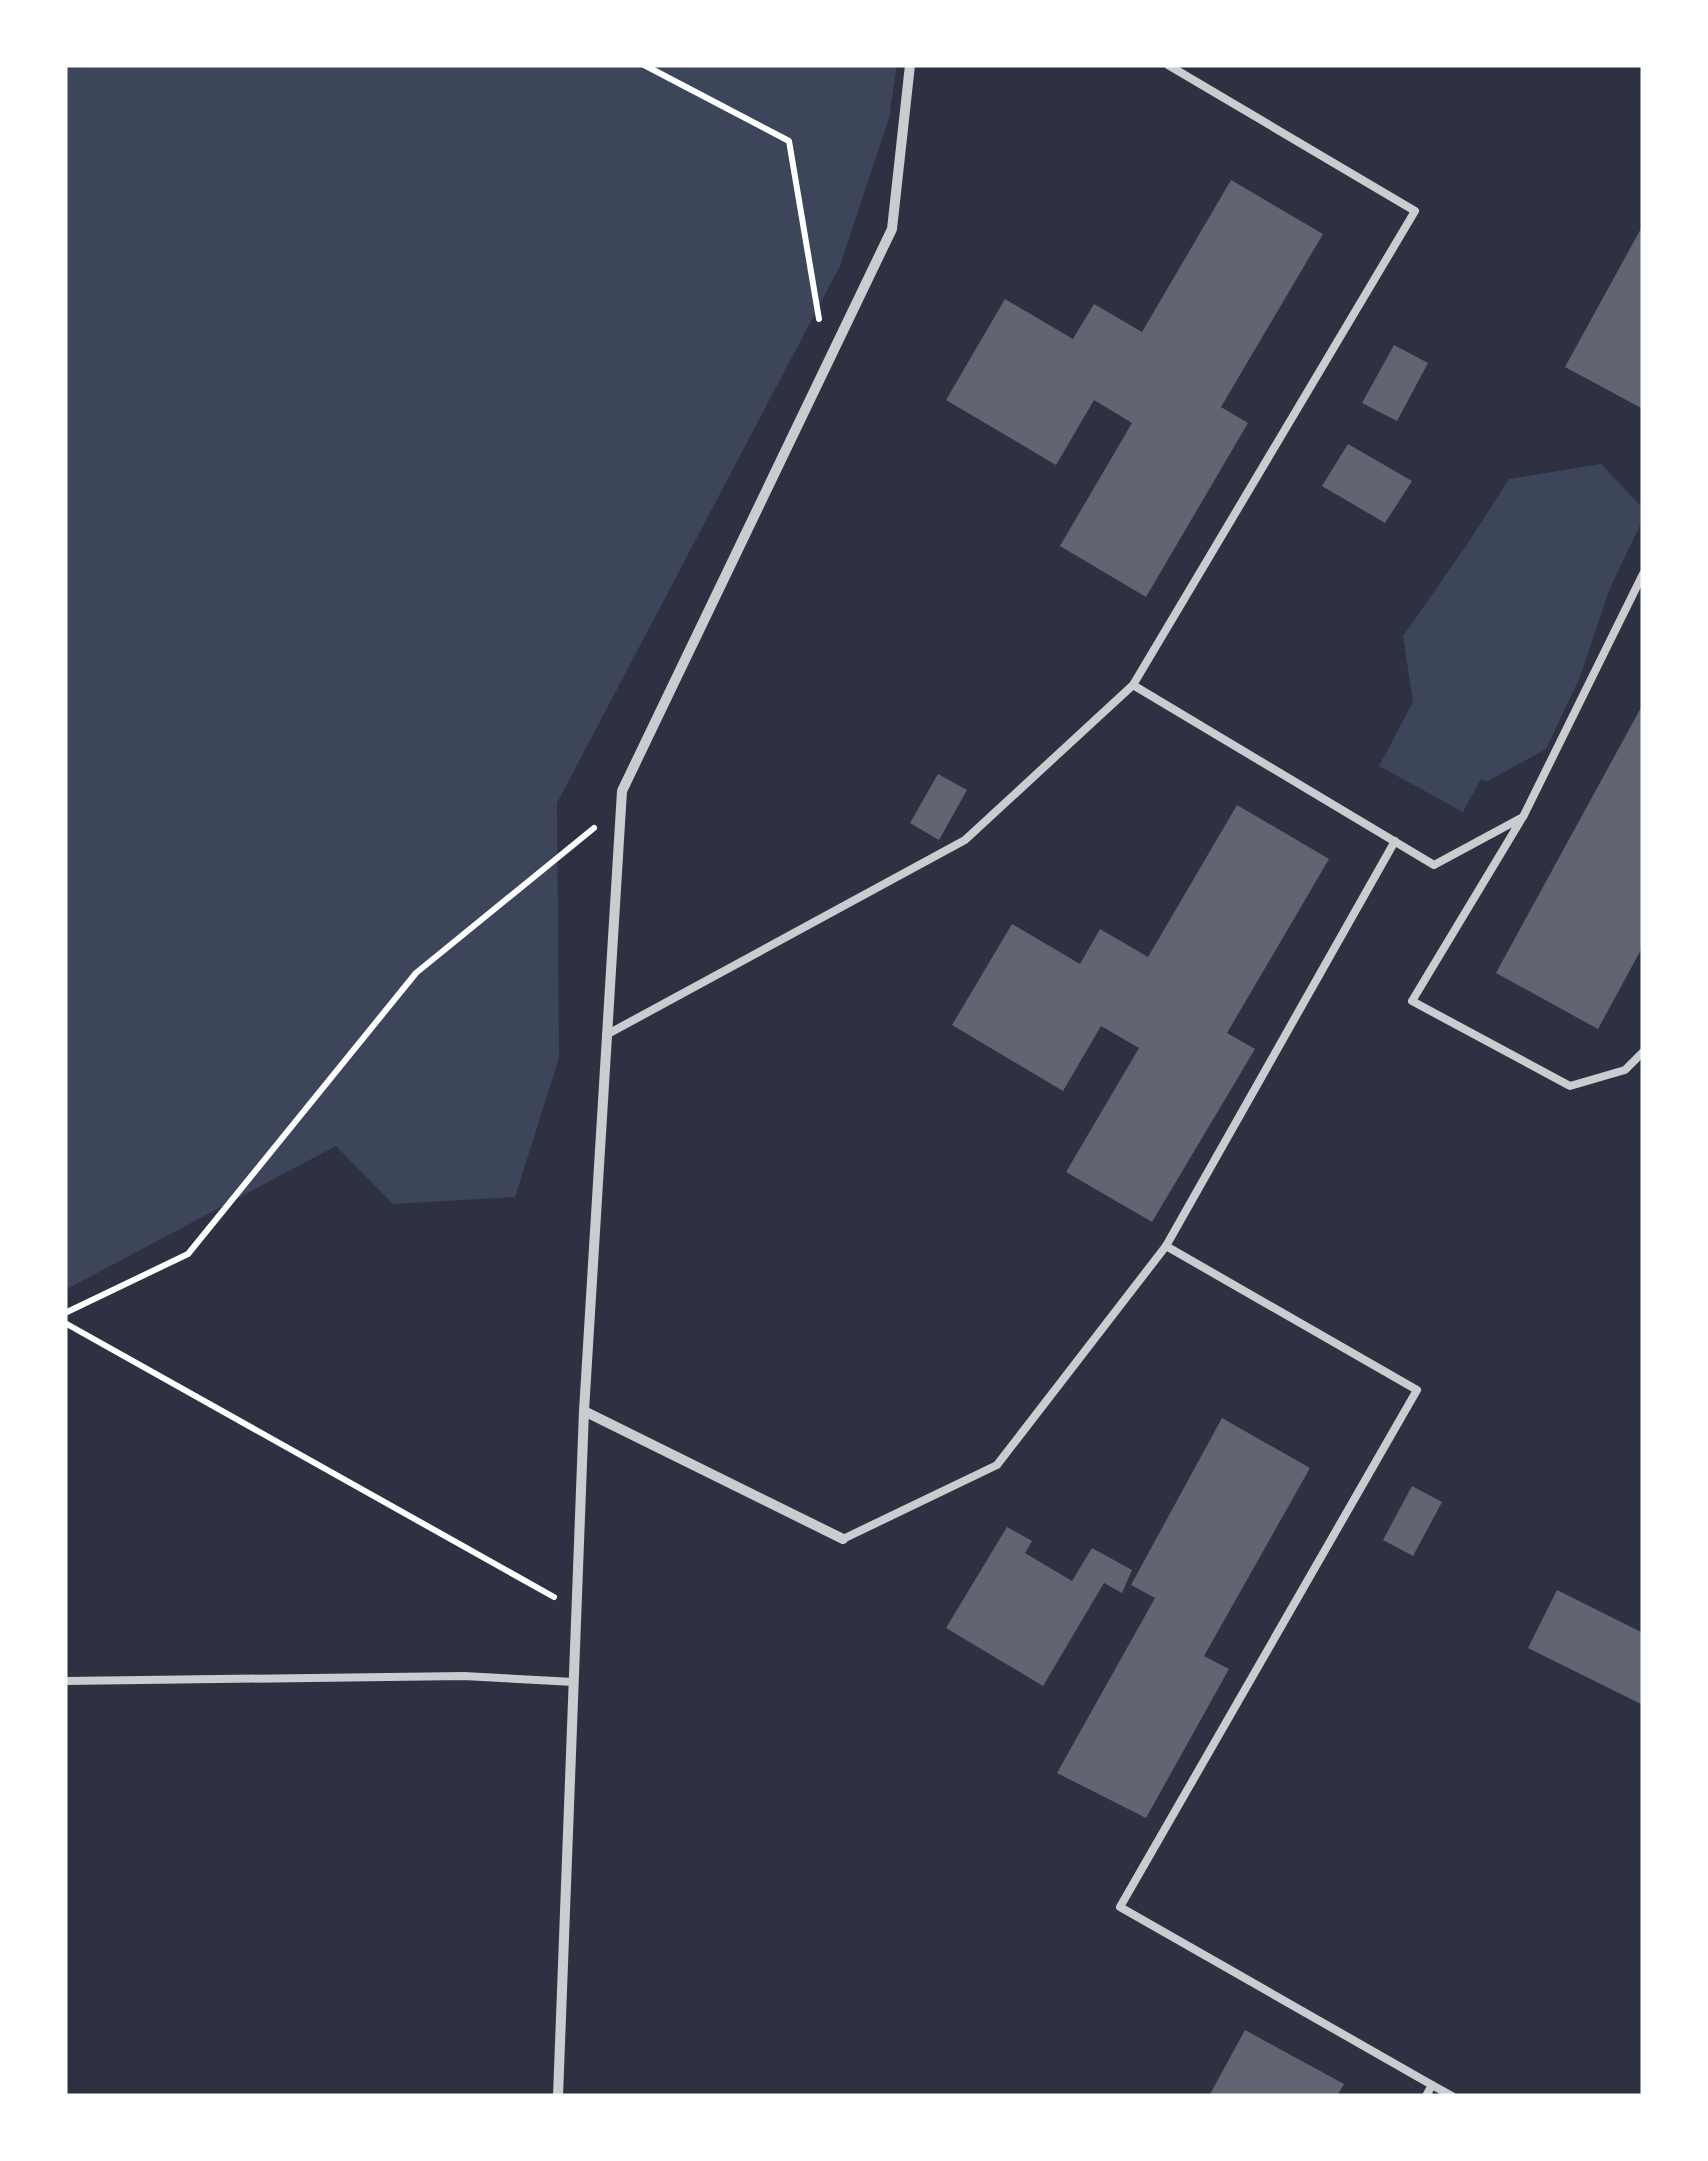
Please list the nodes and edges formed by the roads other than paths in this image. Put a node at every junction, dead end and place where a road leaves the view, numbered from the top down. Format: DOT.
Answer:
graph roads {
  1 [pos="910,65"];
  2 [pos="1168,65"];
  3 [pos="1643,574"];
  4 [pos="1133,685"];
  5 [pos="1523,816"];
  6 [pos="1395,841"];
  7 [pos="606,1036"];
  8 [pos="1643,1052"];
  9 [pos="1166,1246"];
  10 [pos="584,1411"];
  11 [pos="842,1539"];
  12 [pos="65,1680"];
  13 [pos="574,1682"];
  14 [pos="1432,2085"];
  15 [pos="558,2096"];
  16 [pos="1426,2096"];
  17 [pos="1452,2096"];
  1 -- 7 [label="street"];
  2 -- 4 [label="lane"];
  3 -- 5 [label="lane"];
  4 -- 6 [label="lane"];
  4 -- 7 [label="lane"];
  5 -- 6 [label="lane"];
  5 -- 8 [label="lane"];
  6 -- 9 [label="lane"];
  7 -- 10 [label="street"];
  9 -- 11 [label="lane"];
  9 -- 14 [label="lane"];
  10 -- 11 [label="street"];
  10 -- 13 [label="street"];
  12 -- 13 [label="lane"];
  13 -- 15 [label="street"];
  14 -- 16 [label="lane"];
  14 -- 17 [label="lane"];
}
